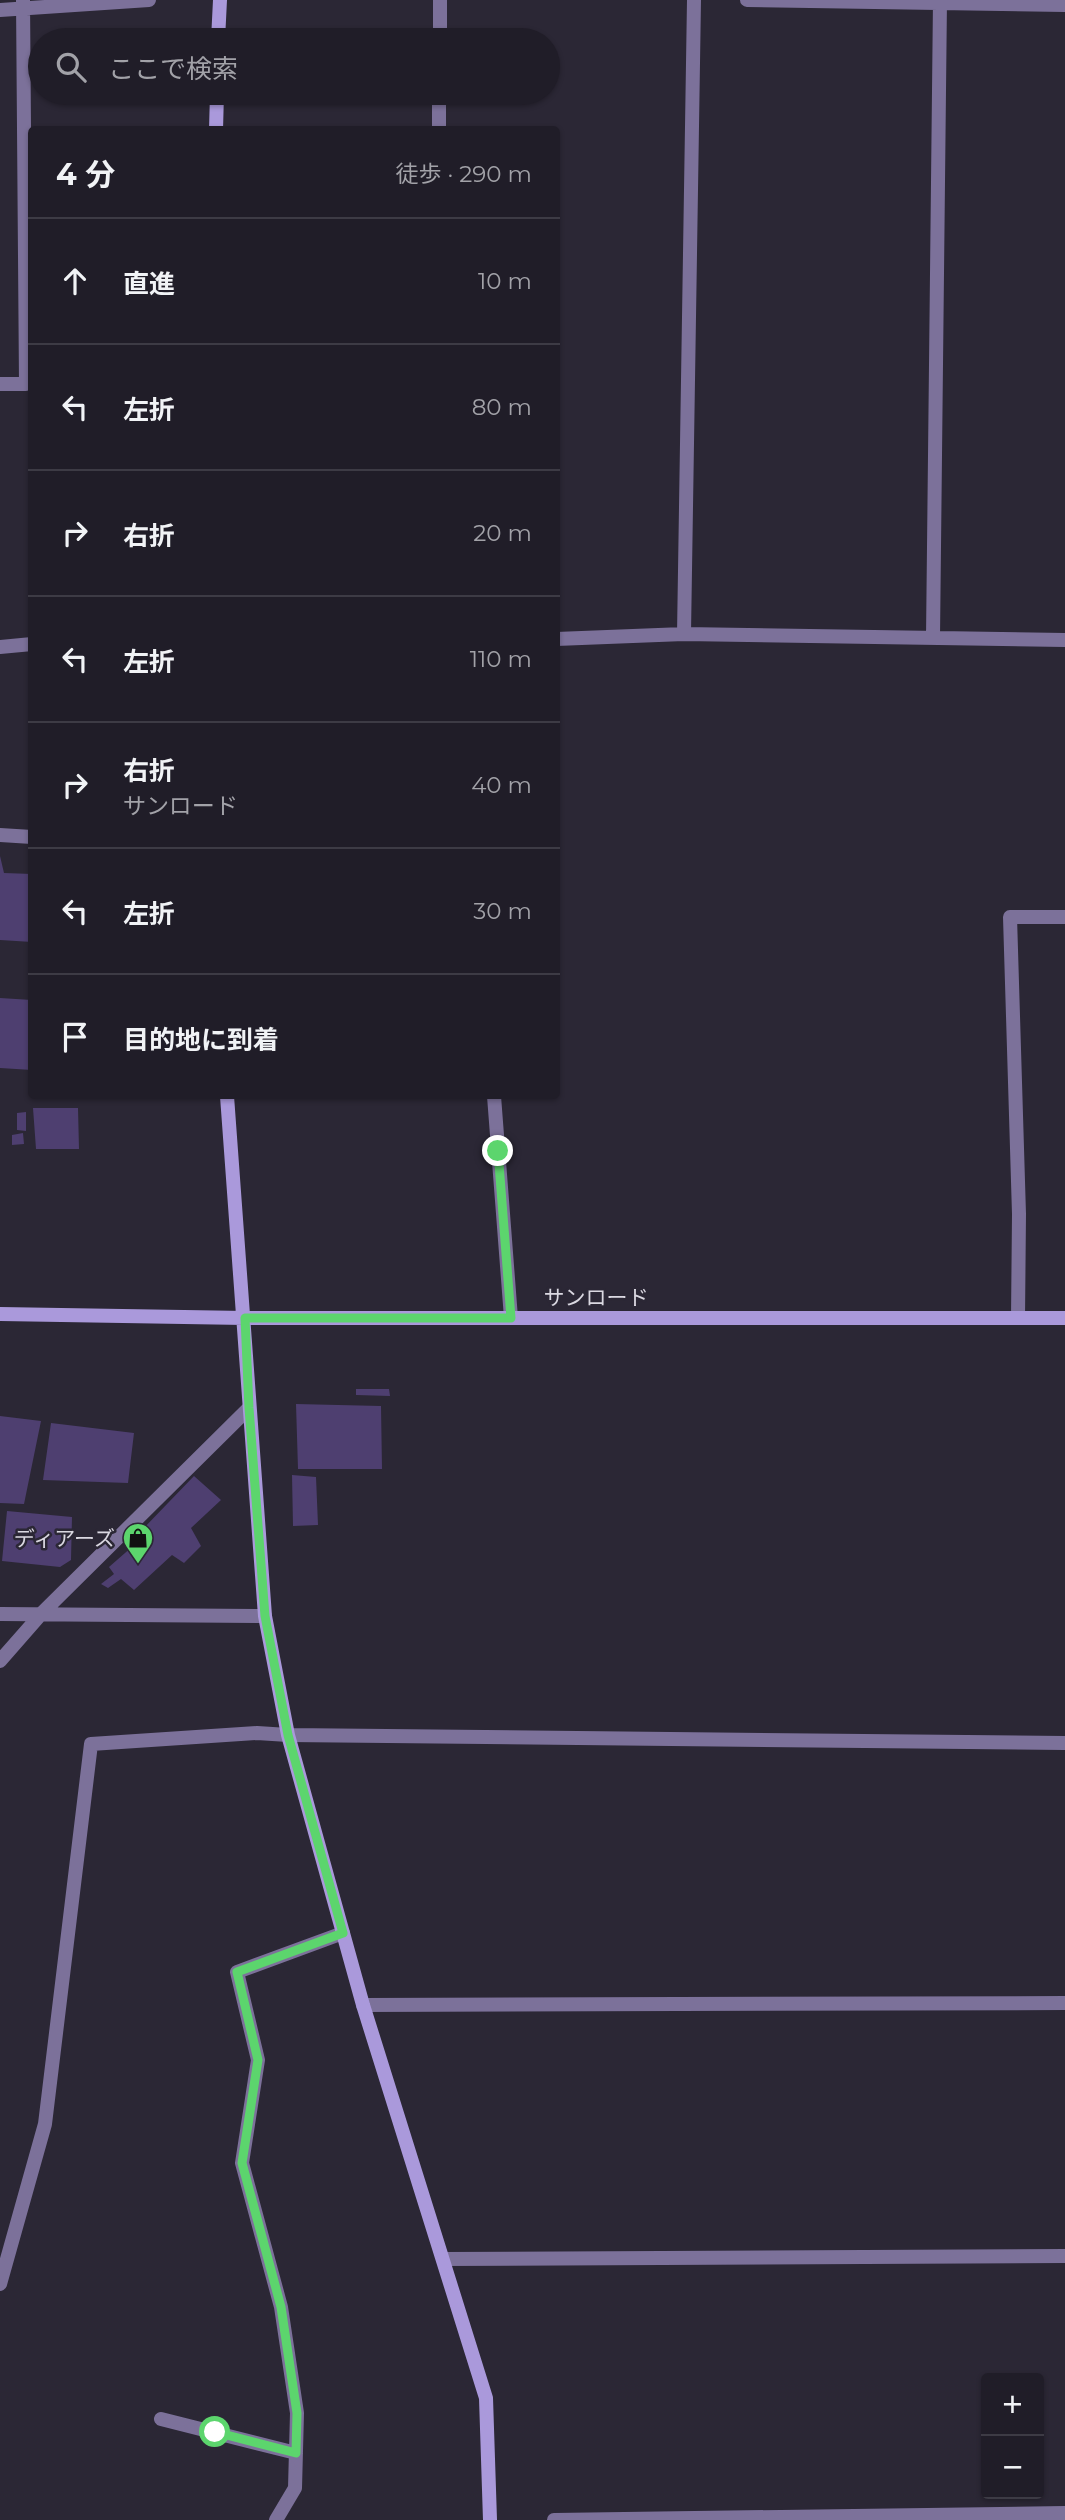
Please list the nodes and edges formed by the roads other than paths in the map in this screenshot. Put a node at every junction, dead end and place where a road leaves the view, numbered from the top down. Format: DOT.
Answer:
graph roads {
  1 [pos="149,0"];
  2 [pos="219,0"];
  3 [pos="440,0"];
  4 [pos="694,0"];
  5 [pos="747,0"];
  6 [pos="940,1"];
  7 [pos="23,4"];
  8 [pos="1065,5"];
  9 [pos="0,10"];
  10 [pos="218,28"];
  11 [pos="440,28"];
  12 [pos="217,105"];
  13 [pos="439,105"];
  14 [pos="216,126"];
  15 [pos="439,126"];
  16 [pos="0,384"];
  17 [pos="684,634"];
  18 [pos="933,638"];
  19 [pos="560,639"];
  20 [pos="1065,640"];
  21 [pos="28,644"];
  22 [pos="0,647"];
  23 [pos="0,835"];
  24 [pos="28,837"];
  25 [pos="1065,917"];
  26 [pos="227,1099"];
  27 [pos="494,1099"];
  28 [pos="0,1314"];
  29 [pos="245,1318"];
  30 [pos="511,1318"];
  31 [pos="1018,1318"];
  32 [pos="1065,1318"];
  33 [pos="249,1408"];
  34 [pos="42,1613"];
  35 [pos="0,1614"];
  36 [pos="265,1616"];
  37 [pos="0,1661"];
  38 [pos="288,1735"];
  39 [pos="1065,1742"];
  40 [pos="343,1933"];
  41 [pos="1065,2003"];
  42 [pos="363,2004"];
  43 [pos="6,2247"];
  44 [pos="1065,2256"];
  45 [pos="443,2259"];
  46 [pos="0,2284"];
  47 [pos="161,2419"];
  48 [pos="296,2453"];
  49 [pos="1065,2513"];
  50 [pos="894,2518"];
  51 [pos="276,2520"];
  52 [pos="490,2520"];
  53 [pos="554,2520"];
  1 -- 7 [label="street"];
  2 -- 10 [label="street"];
  3 -- 11 [label="street"];
  4 -- 17 [label="street"];
  5 -- 6 [label="street"];
  6 -- 8 [label="street"];
  6 -- 18 [label="street"];
  7 -- 9 [label="street"];
  7 -- 16 [label="street"];
  12 -- 14 [label="street"];
  13 -- 15 [label="street"];
  17 -- 18 [label="street"];
  17 -- 19 [label="street"];
  18 -- 20 [label="street"];
  21 -- 22 [label="street"];
  23 -- 24 [label="street"];
  25 -- 31 [label="street"];
  26 -- 29 [label="street"];
  27 -- 30 [label="street"];
  28 -- 29 [label="street, サンロード"];
  29 -- 30 [label="street, サンロード"];
  29 -- 33 [label="street"];
  30 -- 31 [label="street, サンロード"];
  31 -- 32 [label="street, サンロード"];
  33 -- 34 [label="street"];
  33 -- 36 [label="street"];
  34 -- 35 [label="street"];
  34 -- 36 [label="street"];
  34 -- 37 [label="street"];
  36 -- 38 [label="street"];
  38 -- 39 [label="street"];
  38 -- 40 [label="street"];
  38 -- 43 [label="street"];
  40 -- 42 [label="street"];
  40 -- 48 [label="street"];
  41 -- 42 [label="street"];
  42 -- 45 [label="street"];
  43 -- 46 [label="street"];
  44 -- 45 [label="street"];
  45 -- 52 [label="street"];
  47 -- 48 [label="street"];
  48 -- 51 [label="street"];
  49 -- 50 [label="street"];
  50 -- 53 [label="street"];
}
